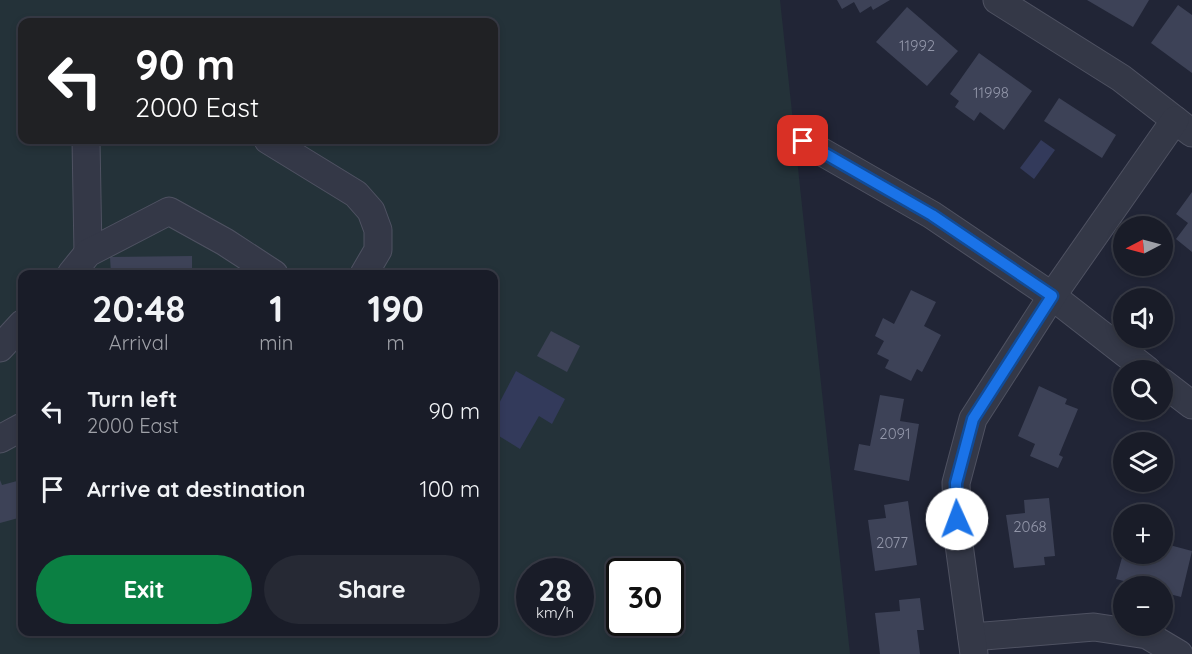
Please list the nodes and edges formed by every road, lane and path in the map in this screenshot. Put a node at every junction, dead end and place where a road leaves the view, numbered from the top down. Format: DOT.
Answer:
graph roads {
  1 [pos="996,0"];
  2 [pos="1183,126"];
  3 [pos="803,141"];
  4 [pos="86,144"];
  5 [pos="275,144"];
  6 [pos="88,253"];
  7 [pos="74,270"];
  8 [pos="268,270"];
  9 [pos="366,270"];
  10 [pos="1052,296"];
  11 [pos="18,328"];
  12 [pos="0,348"];
  13 [pos="1134,360"];
  14 [pos="1173,390"];
  15 [pos="1192,405"];
  16 [pos="18,429"];
  17 [pos="0,439"];
  18 [pos="973,645"];
  19 [pos="1179,654"];
  1 -- 2 [label="street"];
  2 -- 10 [label="street"];
  3 -- 10 [label="street"];
  4 -- 6 [label="street"];
  5 -- 9 [label="street"];
  6 -- 7 [label="street"];
  6 -- 8 [label="street"];
  10 -- 13 [label="street"];
  10 -- 18 [label="street"];
  11 -- 12 [label="street"];
  14 -- 15 [label="street"];
  16 -- 17 [label="street"];
  18 -- 19 [label="street"];
}
